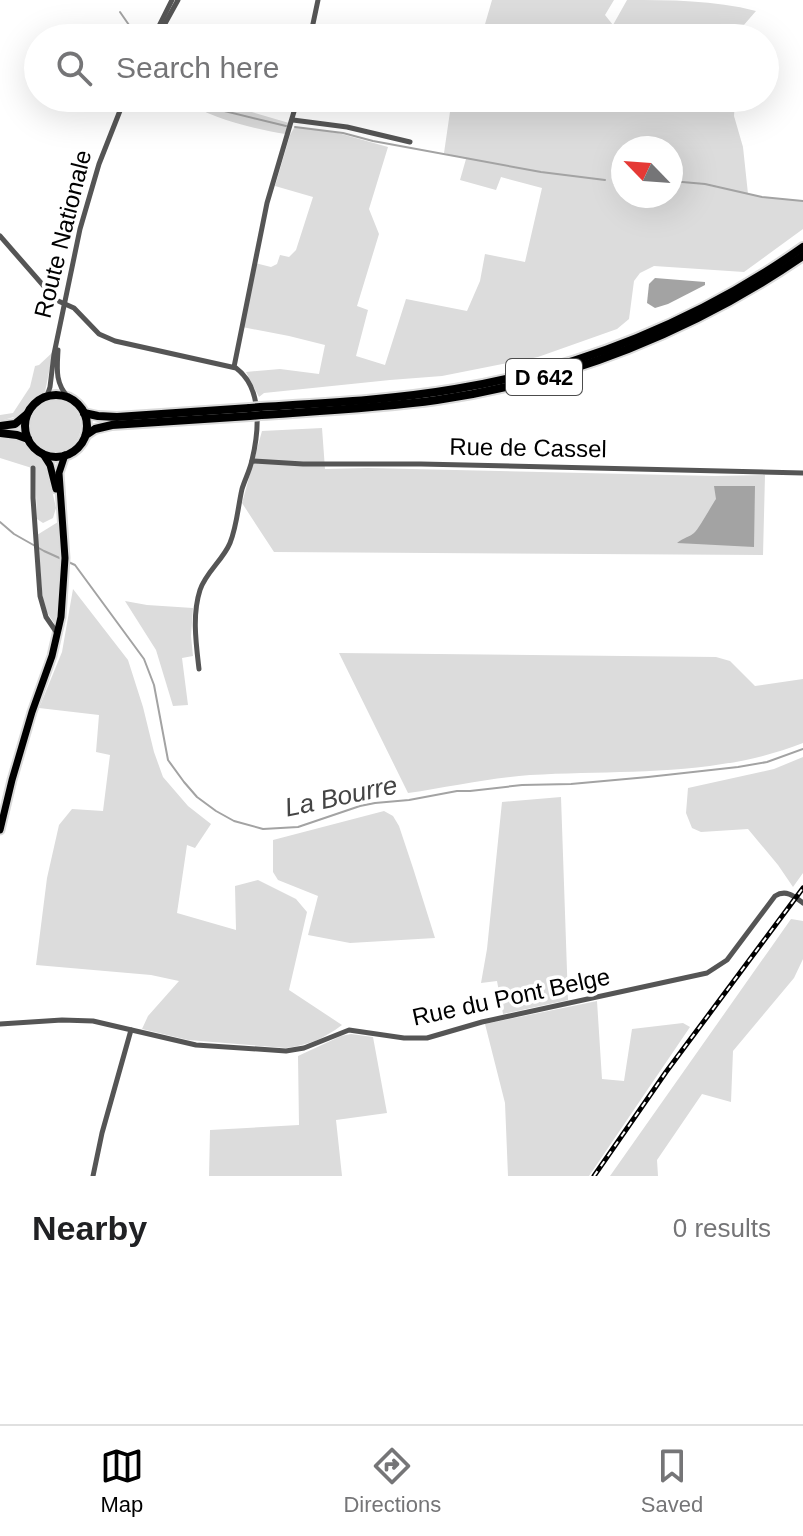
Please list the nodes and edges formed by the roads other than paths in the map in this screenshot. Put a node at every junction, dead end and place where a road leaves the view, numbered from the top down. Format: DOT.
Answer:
graph roads {
  1 [pos="175,0"];
  2 [pos="318,0"];
  3 [pos="162,24"];
  4 [pos="313,24"];
  5 [pos="119,112"];
  6 [pos="295,112"];
  7 [pos="293,120"];
  8 [pos="410,142"];
  9 [pos="0,236"];
  10 [pos="803,247"];
  11 [pos="803,256"];
  12 [pos="64,304"];
  13 [pos="59,336"];
  14 [pos="234,367"];
  15 [pos="47,396"];
  16 [pos="68,397"];
  17 [pos="260,411"];
  18 [pos="250,412"];
  19 [pos="84,413"];
  20 [pos="28,414"];
  21 [pos="0,426"];
  22 [pos="0,433"];
  23 [pos="85,436"];
  24 [pos="28,439"];
  25 [pos="43,454"];
  26 [pos="65,455"];
  27 [pos="252,461"];
  28 [pos="33,468"];
  29 [pos="803,473"];
  30 [pos="60,507"];
  31 [pos="58,634"];
  32 [pos="199,669"];
  33 [pos="0,830"];
  34 [pos="803,903"];
  35 [pos="0,1024"];
  36 [pos="131,1029"];
  37 [pos="93,1176"];
  1 -- 3 [label="street"];
  2 -- 4 [label="street"];
  5 -- 12 [label="street, Route Nationale"];
  6 -- 7 [label="street"];
  7 -- 8 [label="street"];
  7 -- 14 [label="street"];
  9 -- 12 [label="street"];
  10 -- 17 [label="highway, D 642"];
  11 -- 17 [label="highway, D 642"];
  12 -- 13 [label="street, Route Nationale"];
  12 -- 14 [label="street"];
  13 -- 15 [label="street, Route Nationale"];
  13 -- 16 [label="street, Route Nationale"];
  14 -- 27 [label="street"];
  15 -- 16 [label="highway"];
  15 -- 20 [label="highway"];
  16 -- 19 [label="highway"];
  17 -- 18 [label="highway, D 642, bridge"];
  18 -- 19 [label="highway, D 642"];
  18 -- 23 [label="highway, D 642"];
  19 -- 23 [label="highway"];
  20 -- 21 [label="highway"];
  20 -- 24 [label="highway"];
  22 -- 24 [label="highway"];
  23 -- 26 [label="highway"];
  24 -- 25 [label="highway"];
  25 -- 26 [label="highway"];
  25 -- 30 [label="main road"];
  26 -- 30 [label="main road"];
  27 -- 29 [label="street, Rue de Cassel"];
  27 -- 32 [label="street"];
  28 -- 31 [label="street"];
  30 -- 31 [label="main road"];
  31 -- 33 [label="main road"];
  34 -- 36 [label="street, Rue du Pont Belge"];
  35 -- 36 [label="street, Rue du Pont Belge"];
  36 -- 37 [label="street"];
}
